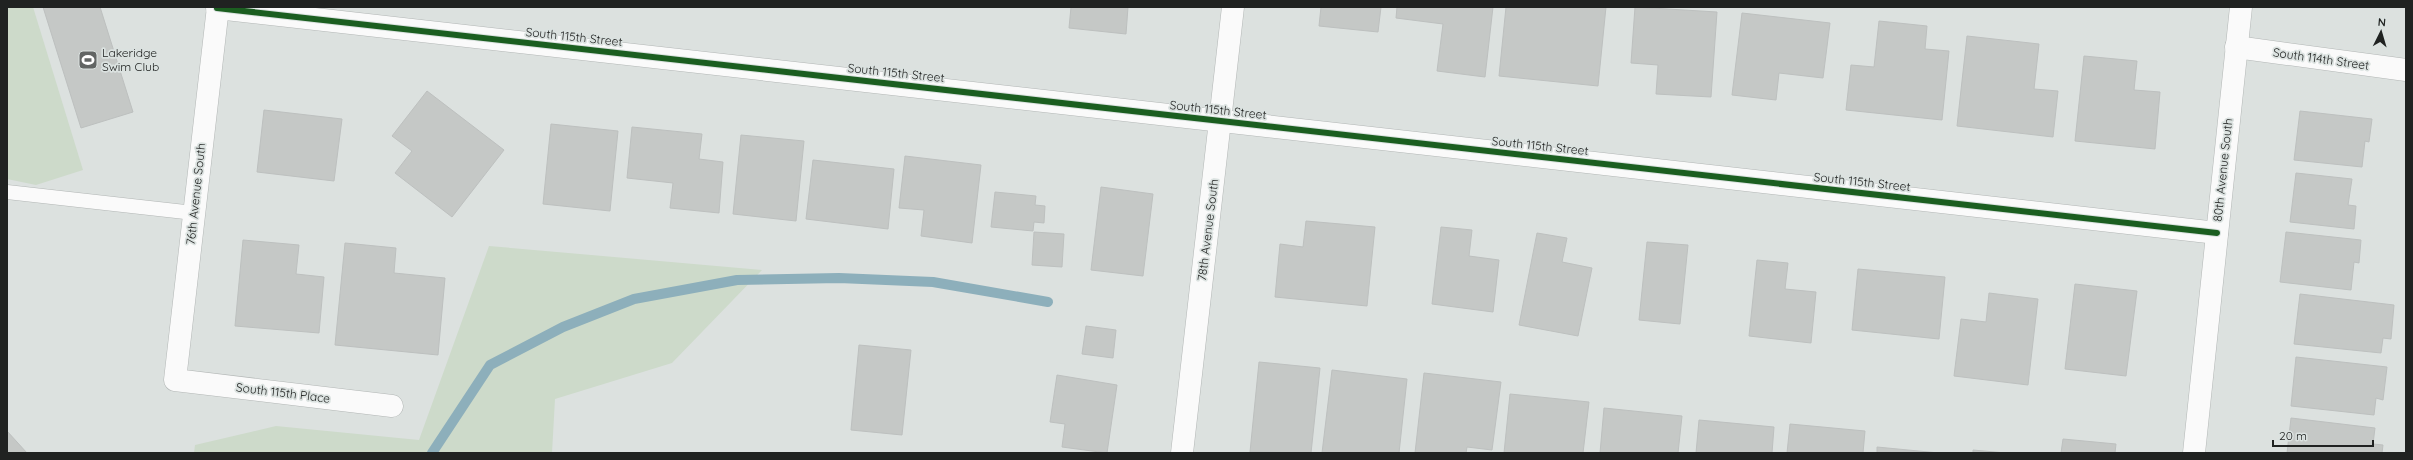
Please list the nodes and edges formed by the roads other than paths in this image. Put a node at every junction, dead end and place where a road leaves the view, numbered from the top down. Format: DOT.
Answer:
graph roads {
  1 [pos="218,7"];
  2 [pos="1233,7"];
  3 [pos="2240,7"];
  4 [pos="2236,47"];
  5 [pos="2406,70"];
  6 [pos="1220,121"];
  7 [pos="7,192"];
  8 [pos="194,213"];
  9 [pos="2217,233"];
  10 [pos="175,380"];
  11 [pos="392,406"];
  12 [pos="1182,453"];
  13 [pos="2194,453"];
  1 -- 6 [label="street, South 115th Street"];
  1 -- 8 [label="street, 76th Avenue South"];
  2 -- 6 [label="street, 78th Avenue South"];
  3 -- 4 [label="street, 80th Avenue South"];
  4 -- 5 [label="street, South 114th Street"];
  4 -- 9 [label="street, 80th Avenue South"];
  6 -- 9 [label="street, South 115th Street"];
  6 -- 12 [label="street, 78th Avenue South"];
  7 -- 8 [label="lane"];
  8 -- 10 [label="street, 76th Avenue South"];
  9 -- 13 [label="street, 80th Avenue South"];
  10 -- 11 [label="street, South 115th Place"];
}
